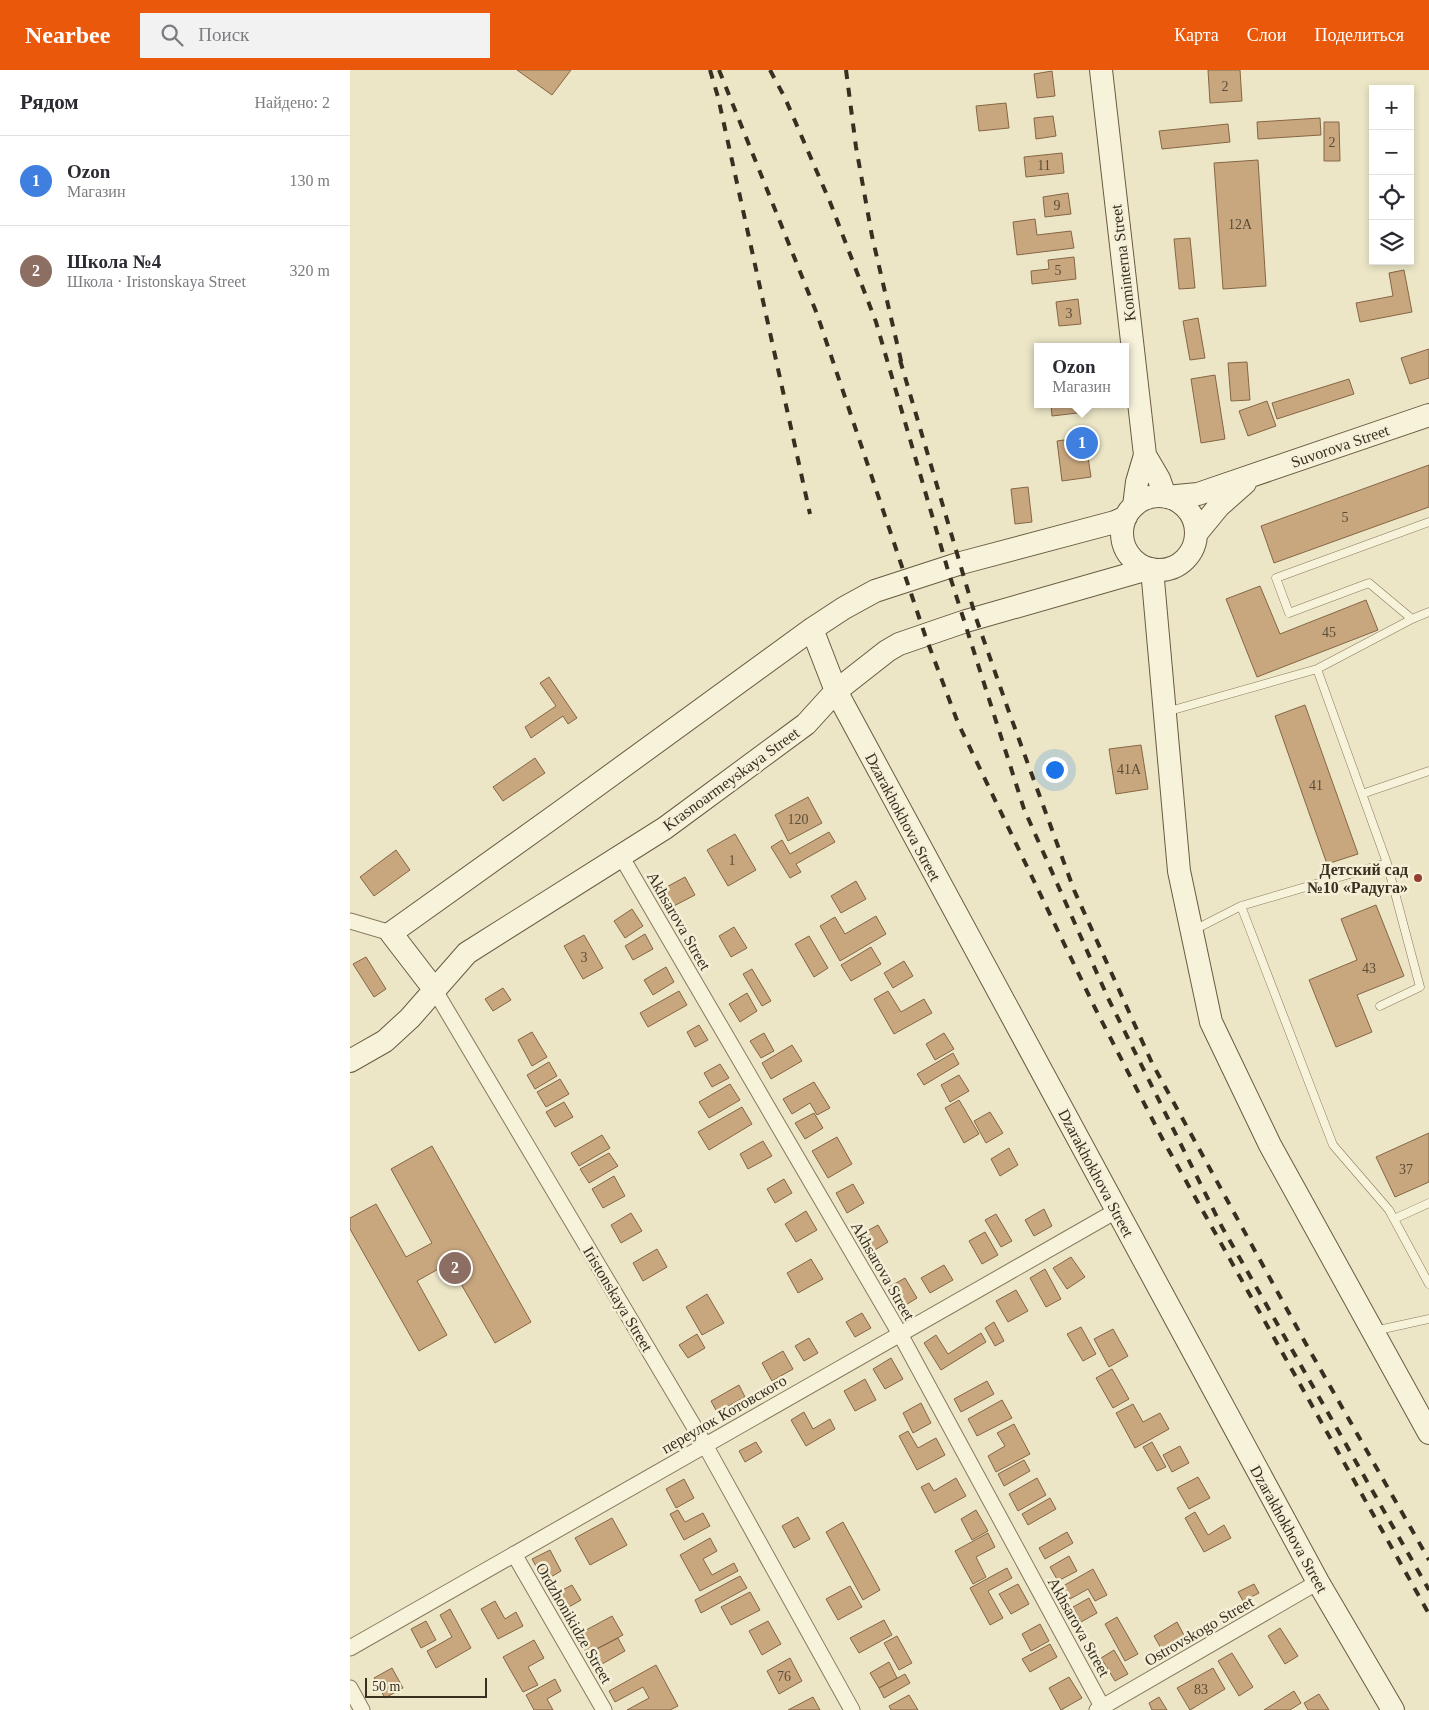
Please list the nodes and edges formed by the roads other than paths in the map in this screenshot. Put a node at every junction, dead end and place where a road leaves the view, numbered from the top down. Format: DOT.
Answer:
graph roads {
  1 [pos="1101,70"];
  2 [pos="1429,415"];
  3 [pos="1145,455"];
  4 [pos="1251,477"];
  5 [pos="1166,497"];
  6 [pos="1130,511"];
  7 [pos="1429,522"];
  8 [pos="1196,534"];
  9 [pos="1176,566"];
  10 [pos="1150,569"];
  11 [pos="1429,612"];
  12 [pos="1412,618"];
  13 [pos="1157,619"];
  14 [pos="812,629"];
  15 [pos="1317,668"];
  16 [pos="836,691"];
  17 [pos="1165,712"];
  18 [pos="1429,771"];
  19 [pos="1362,794"];
  20 [pos="621,856"];
  21 [pos="1386,863"];
  22 [pos="1241,906"];
  23 [pos="350,921"];
  24 [pos="1192,931"];
  25 [pos="391,932"];
  26 [pos="434,989"];
  27 [pos="1380,1006"];
  28 [pos="350,1061"];
  29 [pos="1429,1203"];
  30 [pos="1116,1210"];
  31 [pos="1394,1218"];
  32 [pos="1429,1284"];
  33 [pos="1429,1318"];
  34 [pos="1372,1331"];
  35 [pos="900,1334"];
  36 [pos="1429,1434"];
  37 [pos="705,1445"];
  38 [pos="514,1554"];
  39 [pos="1318,1582"];
  40 [pos="350,1648"];
  41 [pos="350,1688"];
  42 [pos="1101,1709"];
  43 [pos="362,1710"];
  44 [pos="604,1710"];
  45 [pos="852,1710"];
  46 [pos="1393,1710"];
  1 -- 3 [label="street, Kominterna Street"];
  2 -- 4 [label="street, Suvorova Street"];
  3 -- 5 [label="street, Kominterna Street"];
  3 -- 6 [label="street, Kominterna Street"];
  4 -- 5 [label="street, Suvorova Street"];
  4 -- 8 [label="street, Suvorova Street"];
  5 -- 6 [label="street"];
  5 -- 8 [label="street"];
  6 -- 10 [label="street"];
  6 -- 14 [label="street"];
  7 -- 12 [label="lane"];
  8 -- 9 [label="street"];
  9 -- 10 [label="street, Krasnoarmeyskaya Street"];
  9 -- 13 [label="street"];
  10 -- 13 [label="street"];
  10 -- 16 [label="street, Krasnoarmeyskaya Street"];
  11 -- 12 [label="lane"];
  12 -- 15 [label="lane"];
  13 -- 17 [label="street"];
  14 -- 16 [label="street, Dzarakhokhova Street"];
  14 -- 25 [label="street"];
  15 -- 17 [label="lane"];
  15 -- 19 [label="lane"];
  16 -- 20 [label="street, Krasnoarmeyskaya Street"];
  16 -- 30 [label="street, Dzarakhokhova Street"];
  17 -- 24 [label="street"];
  18 -- 19 [label="lane"];
  19 -- 21 [label="lane"];
  20 -- 26 [label="street, Krasnoarmeyskaya Street"];
  20 -- 35 [label="street, Akhsarova Street"];
  21 -- 22 [label="lane"];
  21 -- 27 [label="lane"];
  22 -- 24 [label="lane"];
  22 -- 31 [label="lane"];
  23 -- 25 [label="street"];
  24 -- 34 [label="street"];
  25 -- 26 [label="street, Iristonskaya Street"];
  26 -- 28 [label="street, Krasnoarmeyskaya Street"];
  26 -- 37 [label="street, Iristonskaya Street"];
  29 -- 31 [label="lane"];
  30 -- 35 [label="street, переулок Котовского"];
  30 -- 39 [label="street, Dzarakhokhova Street"];
  31 -- 32 [label="lane"];
  33 -- 34 [label="lane"];
  34 -- 36 [label="street"];
  35 -- 37 [label="street, переулок Котовского"];
  35 -- 42 [label="street, Akhsarova Street"];
  37 -- 38 [label="street, переулок Котовского"];
  37 -- 45 [label="street, Iristonskaya Street"];
  38 -- 40 [label="street, переулок Котовского"];
  38 -- 44 [label="street, Ordzhonikidze Street"];
  39 -- 42 [label="street, Ostrovskogo Street"];
  39 -- 46 [label="street, Dzarakhokhova Street"];
  41 -- 43 [label="street"];
}
